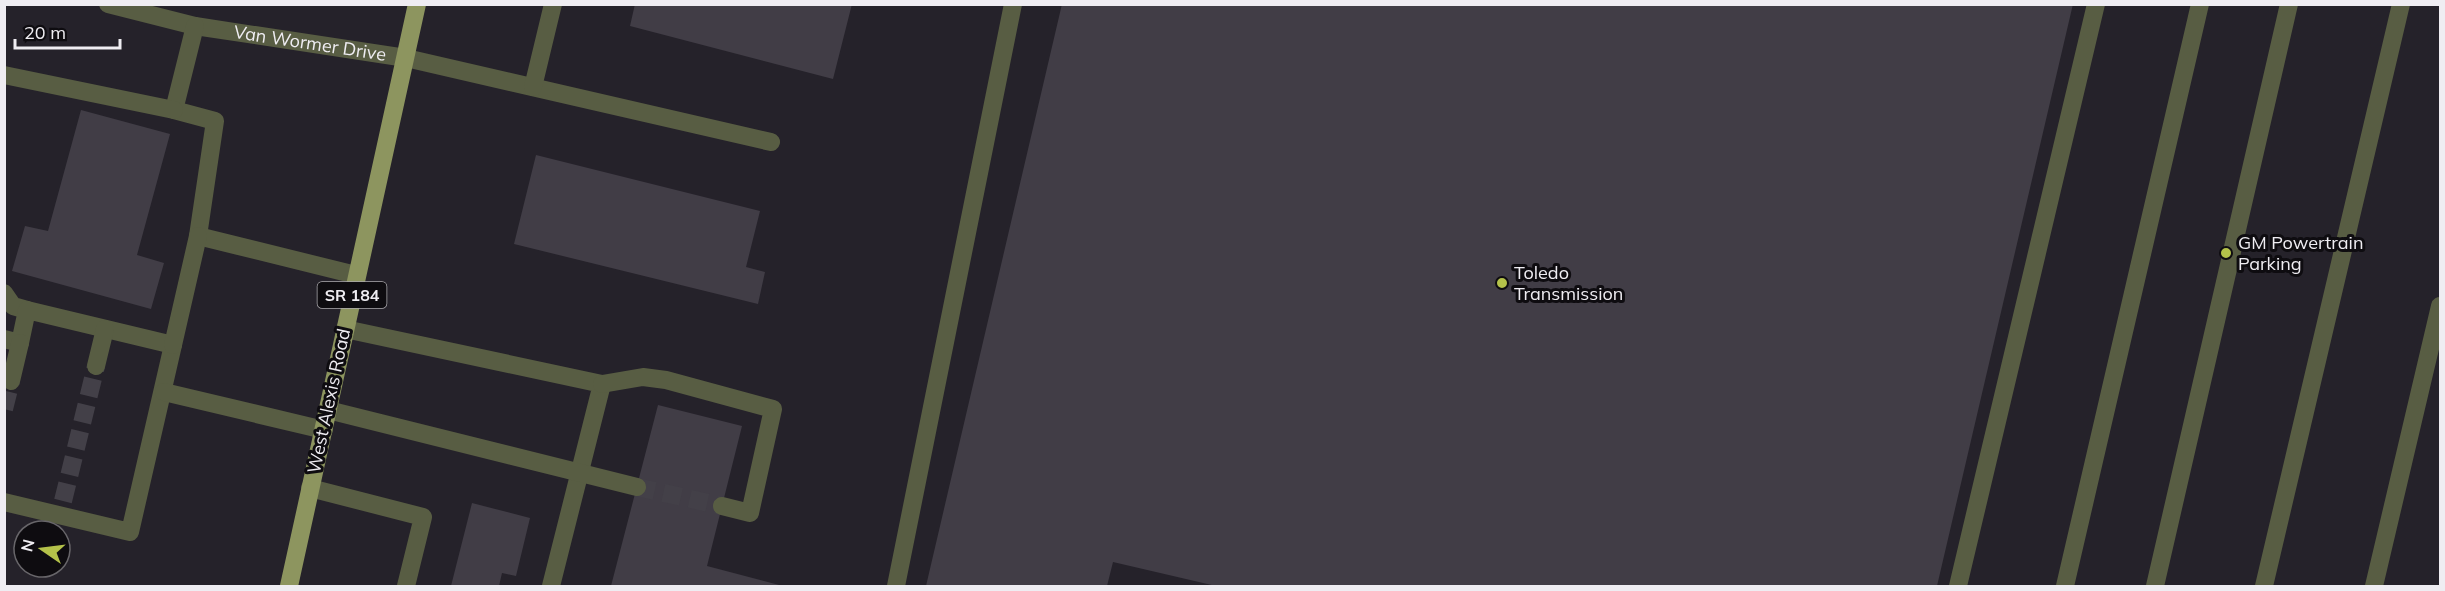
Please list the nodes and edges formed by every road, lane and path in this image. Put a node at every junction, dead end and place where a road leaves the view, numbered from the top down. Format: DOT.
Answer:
graph roads {
  1 [pos="108,4"];
  2 [pos="417,4"];
  3 [pos="553,4"];
  4 [pos="1013,4"];
  5 [pos="2096,4"];
  6 [pos="2200,4"];
  7 [pos="2289,4"];
  8 [pos="2401,4"];
  9 [pos="195,26"];
  10 [pos="406,58"];
  11 [pos="4,75"];
  12 [pos="533,87"];
  13 [pos="174,110"];
  14 [pos="771,142"];
  15 [pos="198,236"];
  16 [pos="357,275"];
  17 [pos="4,293"];
  18 [pos="2440,306"];
  19 [pos="27,310"];
  20 [pos="105,329"];
  21 [pos="345,329"];
  22 [pos="12,341"];
  23 [pos="173,345"];
  24 [pos="96,366"];
  25 [pos="11,381"];
  26 [pos="602,384"];
  27 [pos="164,392"];
  28 [pos="328,410"];
  29 [pos="324,430"];
  30 [pos="579,472"];
  31 [pos="637,487"];
  32 [pos="310,488"];
  33 [pos="4,502"];
  34 [pos="722,506"];
  35 [pos="289,586"];
  36 [pos="406,586"];
  37 [pos="551,586"];
  38 [pos="896,586"];
  39 [pos="1958,586"];
  40 [pos="2065,586"];
  41 [pos="2155,586"];
  42 [pos="2264,586"];
  43 [pos="2374,586"];
  1 -- 9 [label="street, Van Wormer Drive"];
  2 -- 10 [label="main road, West Alexis Road / SR 184"];
  3 -- 12 [label="street"];
  4 -- 38 [label="street"];
  5 -- 39 [label="street"];
  6 -- 40 [label="street"];
  7 -- 41 [label="street"];
  8 -- 42 [label="street"];
  9 -- 10 [label="street, Van Wormer Drive"];
  9 -- 13 [label="street"];
  10 -- 12 [label="street, Van Wormer Drive"];
  10 -- 16 [label="main road, West Alexis Road / SR 184"];
  11 -- 13 [label="street"];
  12 -- 14 [label="street, Van Wormer Drive"];
  13 -- 15 [label="street"];
  15 -- 16 [label="street"];
  15 -- 23 [label="street"];
  16 -- 21 [label="main road, West Alexis Road / SR 184"];
  17 -- 19 [label="street"];
  18 -- 43 [label="street"];
  19 -- 20 [label="street"];
  19 -- 22 [label="street"];
  20 -- 23 [label="street"];
  20 -- 24 [label="street"];
  21 -- 26 [label="street"];
  21 -- 28 [label="main road, West Alexis Road / SR 184"];
  22 -- 25 [label="street"];
  23 -- 27 [label="street"];
  26 -- 30 [label="street"];
  26 -- 34 [label="street"];
  27 -- 29 [label="street"];
  27 -- 33 [label="street"];
  28 -- 29 [label="main road, West Alexis Road / SR 184"];
  28 -- 30 [label="street"];
  29 -- 32 [label="main road, West Alexis Road / SR 184"];
  30 -- 31 [label="street"];
  30 -- 37 [label="street"];
  32 -- 35 [label="main road, West Alexis Road / SR 184"];
  32 -- 36 [label="street"];
}
